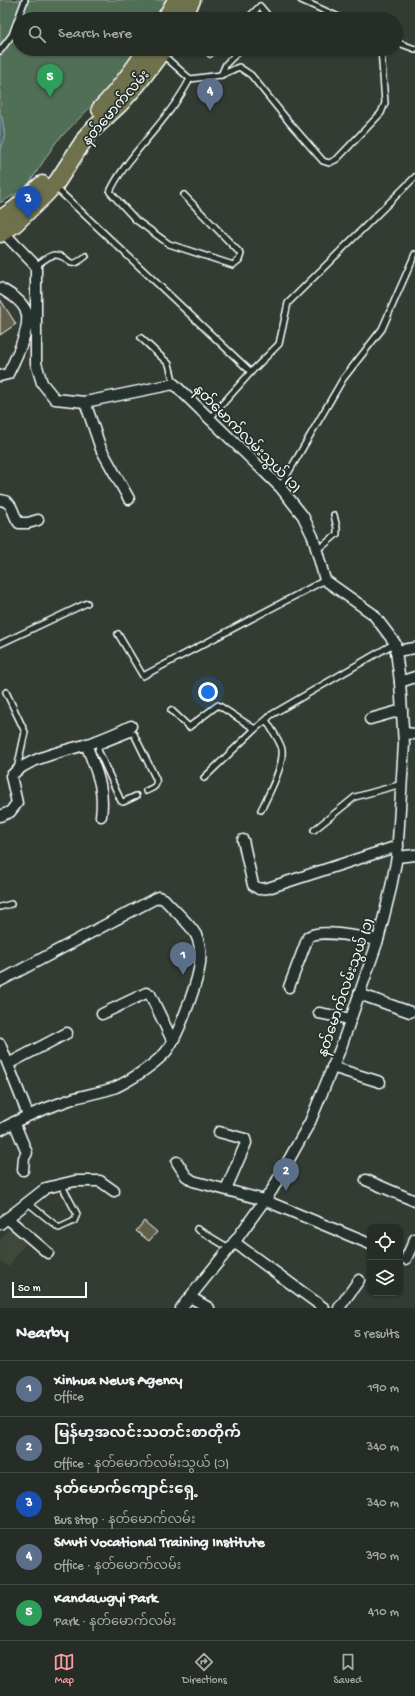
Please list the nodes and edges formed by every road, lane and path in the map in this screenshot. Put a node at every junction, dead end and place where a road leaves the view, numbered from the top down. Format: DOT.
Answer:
graph roads {
  1 [pos="25,0"];
  2 [pos="301,0"];
  3 [pos="181,5"];
  4 [pos="21,12"];
  5 [pos="173,12"];
  6 [pos="254,12"];
  7 [pos="265,12"];
  8 [pos="328,12"];
  9 [pos="12,35"];
  10 [pos="403,45"];
  11 [pos="415,49"];
  12 [pos="0,51"];
  13 [pos="149,56"];
  14 [pos="153,56"];
  15 [pos="164,56"];
  16 [pos="234,56"];
  17 [pos="382,56"];
  18 [pos="221,74"];
  19 [pos="190,80"];
  20 [pos="415,177"];
  21 [pos="53,186"];
  22 [pos="184,195"];
  23 [pos="1,229"];
  24 [pos="415,254"];
  25 [pos="86,256"];
  26 [pos="36,266"];
  27 [pos="0,288"];
  28 [pos="141,338"];
  29 [pos="251,372"];
  30 [pos="0,376"];
  31 [pos="174,384"];
  32 [pos="85,402"];
  33 [pos="210,418"];
  34 [pos="280,487"];
  35 [pos="129,499"];
  36 [pos="0,500"];
  37 [pos="334,515"];
  38 [pos="38,520"];
  39 [pos="316,549"];
  40 [pos="325,580"];
  41 [pos="87,603"];
  42 [pos="118,634"];
  43 [pos="0,644"];
  44 [pos="396,647"];
  45 [pos="415,648"];
  46 [pos="415,677"];
  47 [pos="400,682"];
  48 [pos="6,692"];
  49 [pos="171,710"];
  50 [pos="402,710"];
  51 [pos="370,719"];
  52 [pos="266,720"];
  53 [pos="131,729"];
  54 [pos="255,729"];
  55 [pos="404,733"];
  56 [pos="415,734"];
  57 [pos="86,744"];
  58 [pos="17,769"];
  59 [pos="204,778"];
  60 [pos="402,784"];
  61 [pos="146,791"];
  62 [pos="136,796"];
  63 [pos="261,810"];
  64 [pos="0,816"];
  65 [pos="101,816"];
  66 [pos="314,830"];
  67 [pos="243,840"];
  68 [pos="398,846"];
  69 [pos="415,855"];
  70 [pos="397,857"];
  71 [pos="11,904"];
  72 [pos="0,907"];
  73 [pos="378,940"];
  74 [pos="0,981"];
  75 [pos="289,988"];
  76 [pos="359,994"];
  77 [pos="410,1012"];
  78 [pos="319,1013"];
  79 [pos="102,1014"];
  80 [pos="350,1019"];
  81 [pos="67,1033"];
  82 [pos="172,1040"];
  83 [pos="0,1044"];
  84 [pos="8,1064"];
  85 [pos="332,1067"];
  86 [pos="380,1082"];
  87 [pos="28,1115"];
  88 [pos="14,1122"];
  89 [pos="0,1130"];
  90 [pos="219,1132"];
  91 [pos="177,1162"];
  92 [pos="23,1170"];
  93 [pos="366,1180"];
  94 [pos="61,1184"];
  95 [pos="226,1189"];
  96 [pos="114,1191"];
  97 [pos="264,1200"];
  98 [pos="415,1201"];
  99 [pos="28,1203"];
  100 [pos="4,1221"];
  101 [pos="197,1229"];
  102 [pos="415,1238"];
  103 [pos="367,1243"];
  104 [pos="231,1245"];
  105 [pos="48,1253"];
  106 [pos="407,1260"];
  107 [pos="359,1280"];
  108 [pos="190,1297"];
  109 [pos="181,1308"];
  110 [pos="209,1308"];
  111 [pos="324,1308"];
  112 [pos="339,1308"];
  1 -- 4 [label="lane"];
  2 -- 8 [label="lane"];
  3 -- 5 [label="main road"];
  6 -- 7 [label="lane"];
  9 -- 12 [label="lane"];
  10 -- 11 [label="lane"];
  13 -- 23 [label="main road, နတ်မောက်လမ်း"];
  14 -- 21 [label="main road, နတ်မောက်လမ်း"];
  15 -- 19 [label="lane"];
  16 -- 18 [label="lane"];
  17 -- 18 [label="lane"];
  18 -- 19 [label="lane"];
  19 -- 22 [label="lane"];
  20 -- 29 [label="lane"];
  21 -- 23 [label="main road, နတ်မောက်လမ်း"];
  21 -- 29 [label="lane"];
  23 -- 26 [label="street"];
  24 -- 34 [label="lane"];
  25 -- 26 [label="lane"];
  26 -- 32 [label="street, နတ်မောက်လမ်းသွယ် (၁)"];
  27 -- 30 [label="street"];
  28 -- 31 [label="lane"];
  29 -- 33 [label="lane"];
  31 -- 32 [label="street, နတ်မောက်လမ်းသွယ် (၁)"];
  31 -- 33 [label="street, နတ်မောက်လမ်းသွယ် (၁)"];
  32 -- 35 [label="street"];
  33 -- 34 [label="street, နတ်မောက်လမ်းသွယ် (၁)"];
  34 -- 39 [label="street, နတ်မောက်လမ်းသွယ် (၁)"];
  36 -- 38 [label="street"];
  37 -- 39 [label="lane"];
  39 -- 40 [label="street, နတ်မောက်လမ်းသွယ် (၁)"];
  40 -- 42 [label="lane"];
  40 -- 44 [label="street, နတ်မောက်လမ်းသွယ် (၁)"];
  41 -- 43 [label="lane"];
  44 -- 45 [label="street"];
  44 -- 47 [label="street, နတ်မောက်လမ်းသွယ် (၁)"];
  44 -- 52 [label="lane"];
  46 -- 47 [label="street"];
  47 -- 50 [label="street, နတ်မောက်လမ်းသွယ် (၁)"];
  48 -- 58 [label="lane"];
  49 -- 54 [label="lane"];
  50 -- 51 [label="street"];
  50 -- 55 [label="street, နတ်မောက်လမ်းသွယ် (၁)"];
  52 -- 54 [label="lane"];
  52 -- 63 [label="lane"];
  53 -- 57 [label="street"];
  53 -- 61 [label="lane"];
  53 -- 62 [label="lane"];
  54 -- 59 [label="lane"];
  55 -- 56 [label="street"];
  55 -- 60 [label="street, နတ်မောက်လမ်းသွယ် (၁)"];
  57 -- 58 [label="street"];
  57 -- 65 [label="street"];
  58 -- 64 [label="street"];
  60 -- 66 [label="lane"];
  60 -- 68 [label="street, နတ်မောက်လမ်းသွယ် (၁)"];
  67 -- 68 [label="street"];
  68 -- 70 [label="street, နတ်မောက်လမ်းသွယ် (၁)"];
  69 -- 70 [label="street"];
  70 -- 73 [label="street, နတ်မောက်လမ်းသွယ် (၁)"];
  71 -- 72 [label="lane"];
  73 -- 75 [label="street"];
  73 -- 76 [label="street, နတ်မောက်လမ်းသွယ် (၁)"];
  74 -- 82 [label="street"];
  76 -- 77 [label="street"];
  76 -- 80 [label="street, နတ်မောက်လမ်းသွယ် (၁)"];
  78 -- 80 [label="street"];
  79 -- 82 [label="street"];
  80 -- 85 [label="street, နတ်မောက်လမ်းသွယ် (၁)"];
  81 -- 84 [label="street"];
  82 -- 87 [label="street"];
  83 -- 84 [label="street"];
  84 -- 87 [label="street"];
  85 -- 86 [label="street"];
  85 -- 97 [label="street, နတ်မောက်လမ်းသွယ် (၁)"];
  87 -- 88 [label="street"];
  88 -- 89 [label="street"];
  88 -- 92 [label="street"];
  90 -- 95 [label="street"];
  91 -- 95 [label="street"];
  93 -- 98 [label="street"];
  94 -- 96 [label="street"];
  94 -- 99 [label="street"];
  94 -- 99 [label="lane"];
  95 -- 97 [label="street"];
  97 -- 103 [label="street"];
  97 -- 104 [label="street, နတ်မောက်လမ်းသွယ် (၁)"];
  99 -- 100 [label="street"];
  100 -- 105 [label="street"];
  101 -- 104 [label="lane"];
  102 -- 106 [label="street"];
  104 -- 108 [label="street, နတ်မောက်လမ်းသွယ် (၁)"];
  104 -- 111 [label="street"];
  107 -- 112 [label="street"];
  108 -- 109 [label="street, နတ်မောက်လမ်းသွယ် (၁)"];
  108 -- 110 [label="street"];
}
